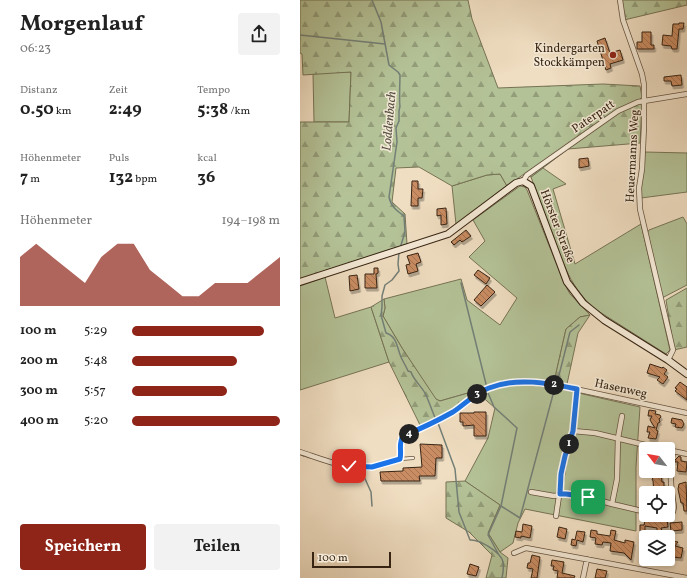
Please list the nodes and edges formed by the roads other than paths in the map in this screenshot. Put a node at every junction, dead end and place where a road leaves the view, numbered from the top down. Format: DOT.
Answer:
graph roads {
  1 [pos="620,0"];
  2 [pos="687,94"];
  3 [pos="645,101"];
  4 [pos="523,181"];
  5 [pos="300,282"];
  6 [pos="668,360"];
  7 [pos="687,374"];
  8 [pos="577,389"];
  9 [pos="687,413"];
  10 [pos="622,416"];
  11 [pos="573,431"];
  12 [pos="618,438"];
  13 [pos="639,443"];
  14 [pos="300,452"];
  15 [pos="675,452"];
  16 [pos="687,454"];
  17 [pos="413,458"];
  18 [pos="400,459"];
  19 [pos="531,492"];
  20 [pos="560,494"];
  21 [pos="612,504"];
  22 [pos="639,510"];
  23 [pos="556,516"];
  24 [pos="514,553"];
  25 [pos="587,559"];
  26 [pos="660,575"];
  27 [pos="583,578"];
  28 [pos="687,578"];
  1 -- 3 [label="street, Heuermanns Weg"];
  2 -- 3 [label="street, Paterpatt"];
  3 -- 4 [label="street, Paterpatt"];
  3 -- 6 [label="street, Heuermanns Weg"];
  4 -- 5 [label="street, Hörster Straße"];
  4 -- 6 [label="street, Hörster Straße"];
  6 -- 7 [label="street, Hörster Straße"];
  8 -- 9 [label="street, Hasenweg"];
  8 -- 11 [label="street"];
  8 -- 18 [label="street, Hasenweg"];
  10 -- 12 [label="street"];
  11 -- 12 [label="street"];
  11 -- 20 [label="street"];
  12 -- 13 [label="street"];
  12 -- 21 [label="street"];
  14 -- 18 [label="street"];
  15 -- 16 [label="street"];
  17 -- 18 [label="lane"];
  19 -- 20 [label="street"];
  20 -- 21 [label="street"];
  20 -- 23 [label="street"];
  21 -- 22 [label="street"];
  24 -- 25 [label="street"];
  25 -- 26 [label="street"];
  25 -- 27 [label="street"];
  26 -- 28 [label="street"];
}
